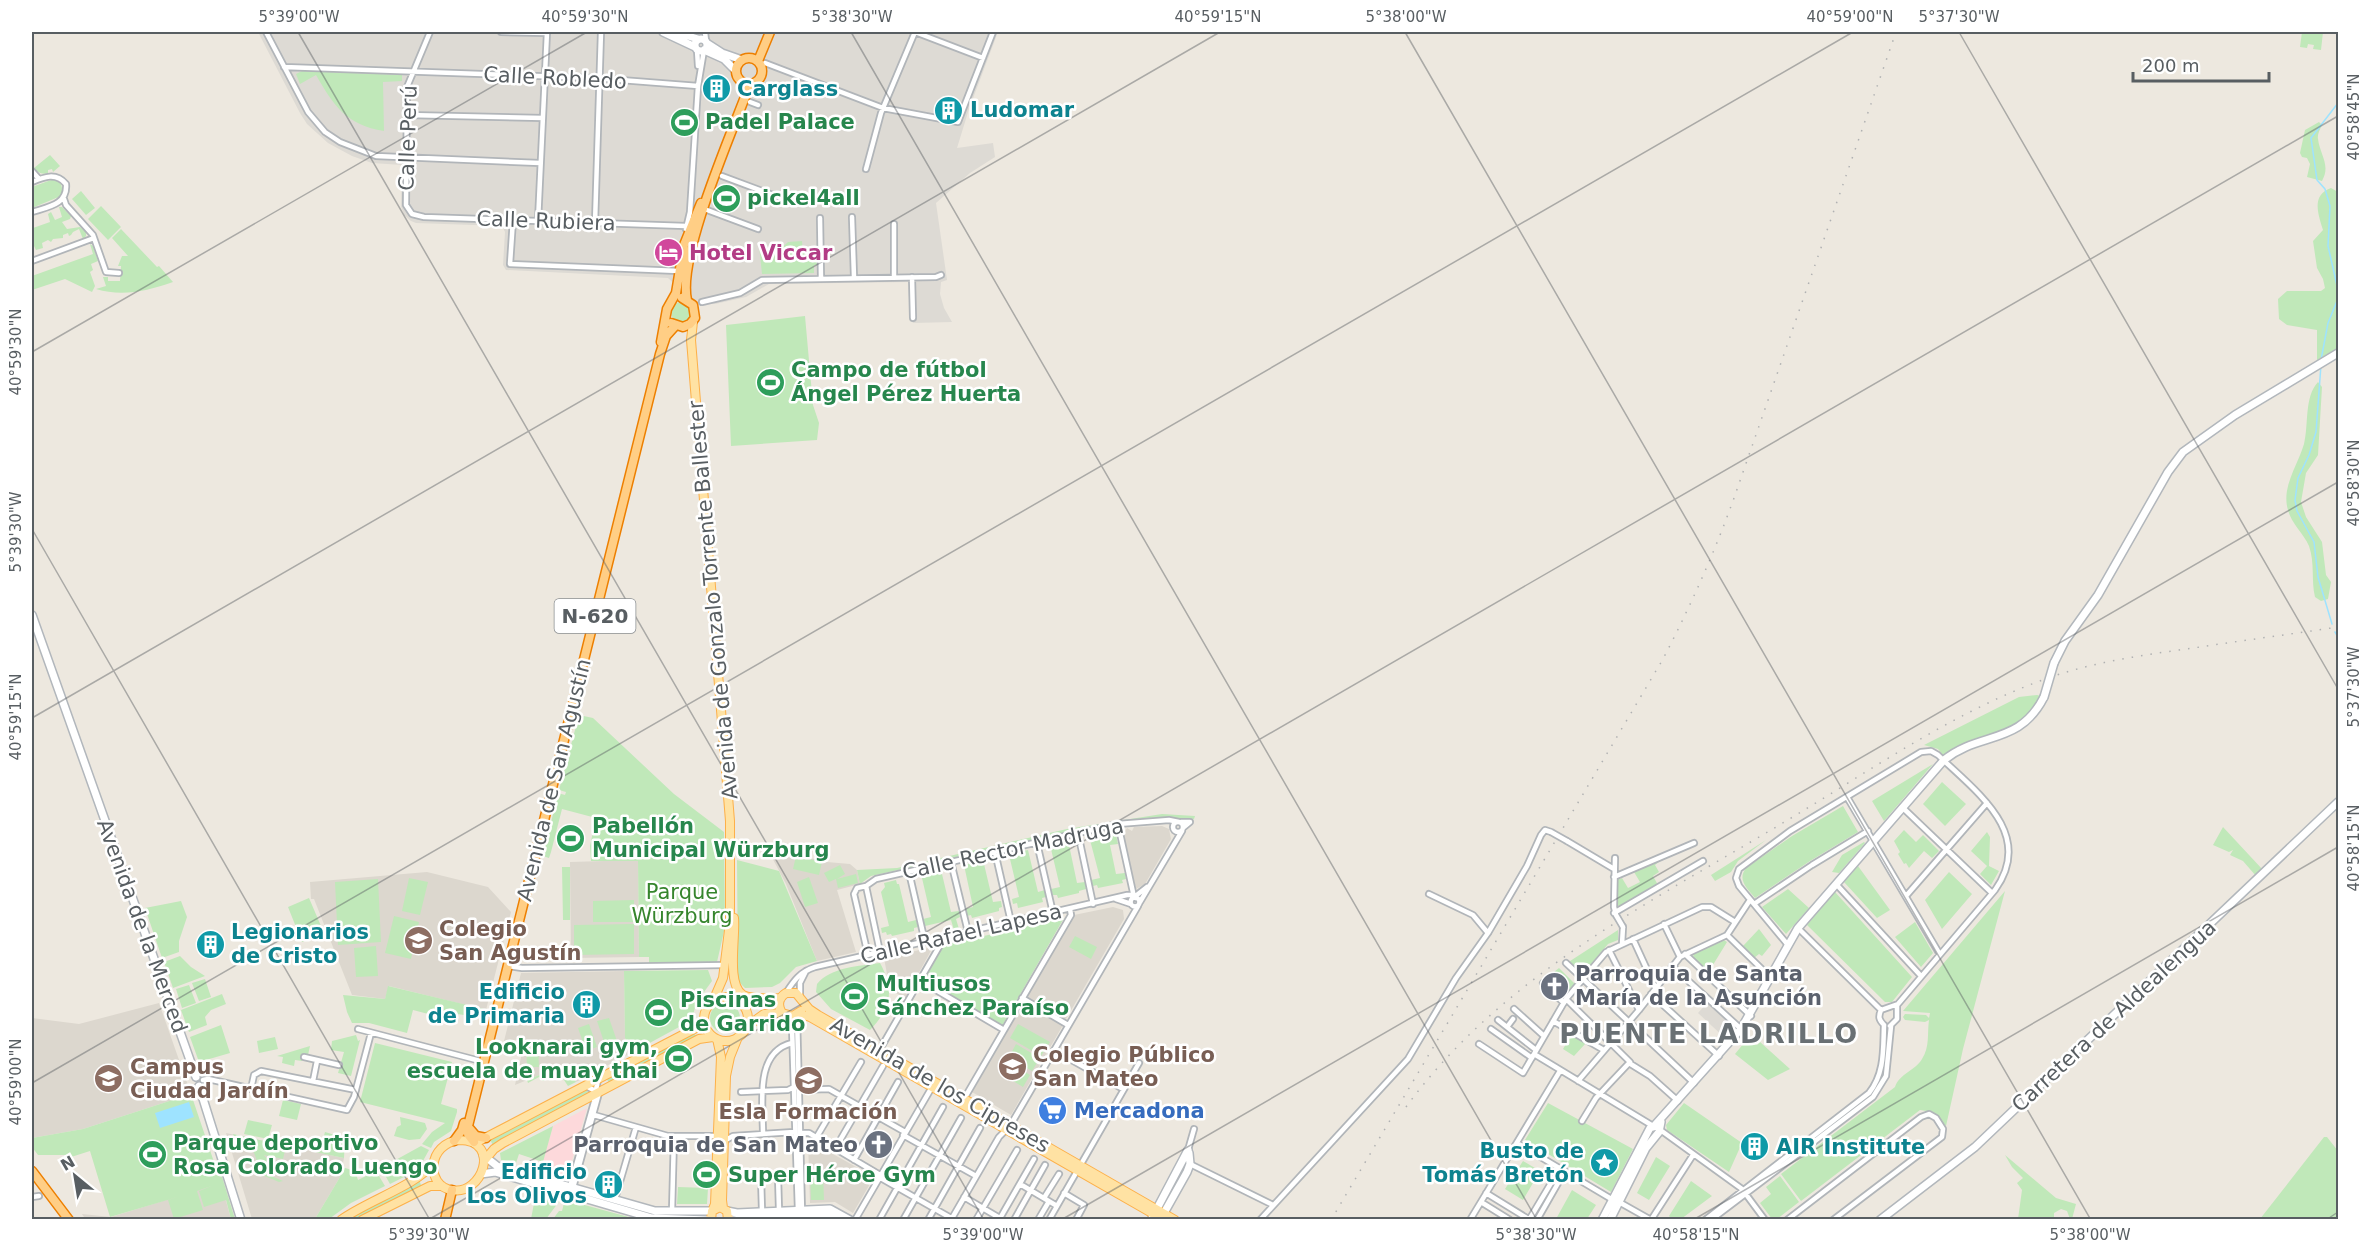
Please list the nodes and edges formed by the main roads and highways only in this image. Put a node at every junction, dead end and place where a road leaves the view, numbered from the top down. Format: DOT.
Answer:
graph roads {
  1 [pos="663,32"];
  2 [pos="673,32"];
  3 [pos="770,32"];
  4 [pos="702,42"];
  5 [pos="742,60"];
  6 [pos="762,62"];
  7 [pos="736,71"];
  8 [pos="750,84"];
  9 [pos="725,151"];
  10 [pos="688,300"];
  11 [pos="672,301"];
  12 [pos="666,315"];
  13 [pos="693,322"];
  14 [pos="679,327"];
  15 [pos="691,340"];
  16 [pos="2338,352"];
  17 [pos="660,354"];
  18 [pos="32,615"];
  19 [pos="2338,802"];
  20 [pos="731,897"];
  21 [pos="734,912"];
  22 [pos="783,995"];
  23 [pos="770,998"];
  24 [pos="801,999"];
  25 [pos="713,1001"];
  26 [pos="738,1001"];
  27 [pos="798,1014"];
  28 [pos="785,1015"];
  29 [pos="704,1020"];
  30 [pos="746,1027"];
  31 [pos="738,1037"];
  32 [pos="715,1038"];
  33 [pos="877,1053"];
  34 [pos="484,1064"];
  35 [pos="932,1084"];
  36 [pos="468,1126"];
  37 [pos="1008,1128"];
  38 [pos="486,1138"];
  39 [pos="721,1139"];
  40 [pos="454,1141"];
  41 [pos="474,1142"];
  42 [pos="494,1149"];
  43 [pos="1188,1150"];
  44 [pos="484,1158"];
  45 [pos="432,1164"];
  46 [pos="495,1165"];
  47 [pos="32,1171"];
  48 [pos="482,1174"];
  49 [pos="442,1186"];
  50 [pos="571,1190"];
  51 [pos="452,1191"];
  52 [pos="1616,1201"];
  53 [pos="800,1213"];
  54 [pos="727,1214"];
  55 [pos="762,1214"];
  56 [pos="711,1215"];
  57 [pos="653,1216"];
  58 [pos="672,1216"];
  59 [pos="838,1216"];
  60 [pos="1158,1216"];
  61 [pos="684,1219"];
  62 [pos="751,1219"];
  63 [pos="69,1220"];
  64 [pos="241,1220"];
  65 [pos="341,1220"];
  66 [pos="362,1220"];
  67 [pos="445,1220"];
  68 [pos="1175,1220"];
  69 [pos="1602,1220"];
  70 [pos="1610,1220"];
  71 [pos="1880,1220"];
  1 -- 4 [label="main road"];
  2 -- 4 [label="main road"];
  3 -- 6 [label="highway"];
  4 -- 5 [label="main road"];
  4 -- 7 [label="main road"];
  5 -- 6 [label="highway"];
  5 -- 7 [label="highway"];
  6 -- 8 [label="highway"];
  7 -- 8 [label="highway"];
  8 -- 9 [label="highway"];
  9 -- 10 [label="highway"];
  9 -- 11 [label="highway"];
  10 -- 11 [label="highway"];
  10 -- 13 [label="highway"];
  11 -- 12 [label="highway, N-620"];
  12 -- 14 [label="highway"];
  12 -- 17 [label="highway, Avenida de San Agustín / N-620"];
  13 -- 14 [label="highway"];
  13 -- 15 [label="main road, Avenida de Gonzalo Torrente Ballester"];
  14 -- 15 [label="main road, Avenida de Gonzalo Torrente Ballester"];
  14 -- 17 [label="highway, Avenida de San Agustín / N-620"];
  15 -- 20 [label="main road, Avenida de Gonzalo Torrente Ballester"];
  16 -- 52 [label="main road, bridge"];
  17 -- 34 [label="highway, Avenida de San Agustín / N-620"];
  18 -- 64 [label="main road, Avenida de la Merced"];
  19 -- 71 [label="main road, Carretera de Aldealengua"];
  20 -- 21 [label="main road, Avenida de Gonzalo Torrente Ballester"];
  20 -- 25 [label="main road, Avenida de Gonzalo Torrente Ballester"];
  21 -- 23 [label="main road"];
  21 -- 26 [label="main road, Avenida de Gonzalo Torrente Ballester"];
  22 -- 23 [label="main road"];
  22 -- 24 [label="main road"];
  22 -- 28 [label="main road"];
  23 -- 26 [label="main road"];
  24 -- 27 [label="main road"];
  24 -- 33 [label="main road, Avenida de los Cipreses"];
  25 -- 26 [label="main road"];
  25 -- 29 [label="main road"];
  26 -- 30 [label="main road"];
  27 -- 28 [label="main road"];
  27 -- 33 [label="main road, Avenida de los Cipreses"];
  28 -- 30 [label="main road"];
  29 -- 32 [label="main road"];
  29 -- 38 [label="main road"];
  30 -- 31 [label="main road"];
  31 -- 32 [label="main road"];
  31 -- 39 [label="main road"];
  32 -- 39 [label="main road"];
  32 -- 42 [label="main road"];
  33 -- 35 [label="main road, Avenida de los Cipreses"];
  34 -- 36 [label="highway, Avenida de San Agustín / N-620"];
  34 -- 40 [label="highway, Avenida de San Agustín / N-620"];
  35 -- 37 [label="main road, Avenida de los Cipreses"];
  35 -- 37 [label="main road, Avenida de los Cipreses"];
  36 -- 38 [label="highway"];
  36 -- 41 [label="highway"];
  37 -- 60 [label="main road, Avenida de los Cipreses"];
  38 -- 41 [label="main road"];
  39 -- 54 [label="main road"];
  39 -- 56 [label="main road"];
  40 -- 41 [label="main road"];
  40 -- 45 [label="main road"];
  41 -- 44 [label="main road"];
  42 -- 44 [label="main road"];
  42 -- 46 [label="main road"];
  43 -- 60 [label="main road"];
  44 -- 46 [label="main road"];
  44 -- 48 [label="main road"];
  45 -- 49 [label="main road"];
  45 -- 65 [label="main road"];
  46 -- 50 [label="main road"];
  47 -- 63 [label="highway"];
  48 -- 50 [label="main road"];
  48 -- 51 [label="main road"];
  49 -- 51 [label="main road"];
  49 -- 66 [label="main road"];
  50 -- 57 [label="main road"];
  50 -- 57 [label="main road"];
  51 -- 67 [label="highway"];
  52 -- 69 [label="main road"];
  52 -- 70 [label="main road"];
  53 -- 55 [label="main road"];
  53 -- 55 [label="main road"];
  53 -- 59 [label="main road"];
  54 -- 55 [label="main road"];
  54 -- 56 [label="main road"];
  54 -- 62 [label="main road"];
  55 -- 62 [label="main road"];
  56 -- 58 [label="main road"];
  56 -- 61 [label="main road"];
  57 -- 58 [label="main road"];
  58 -- 61 [label="main road"];
  60 -- 68 [label="main road, Avenida de los Cipreses"];
}
